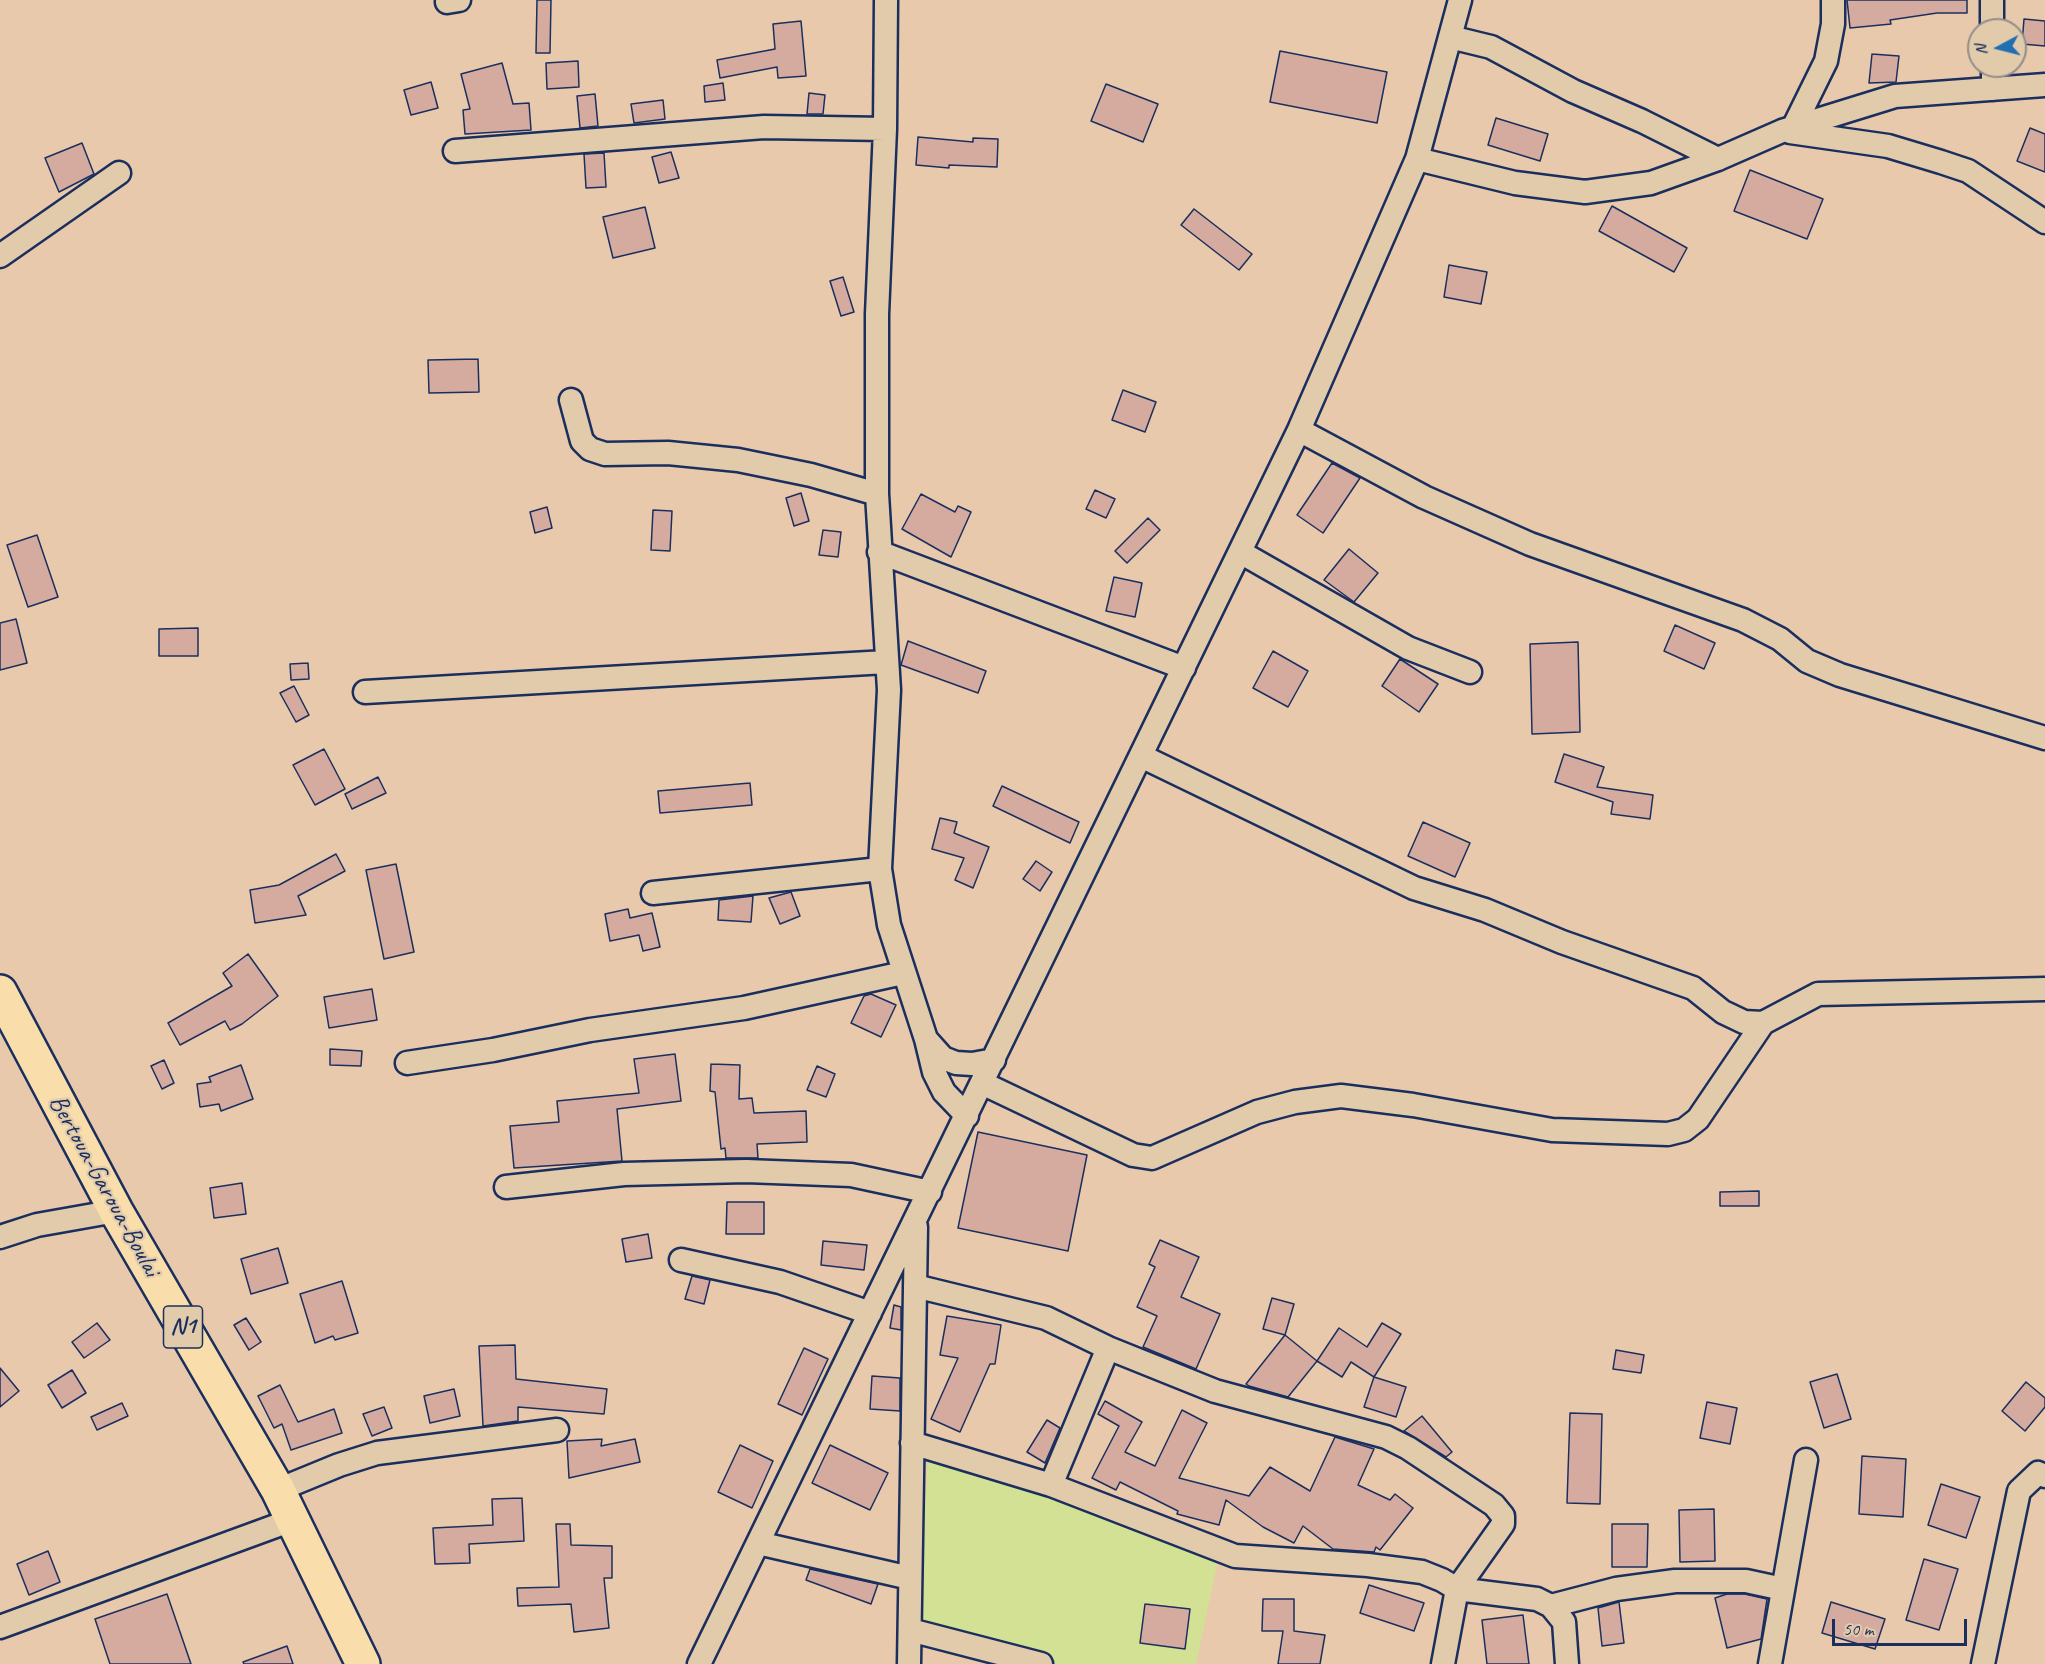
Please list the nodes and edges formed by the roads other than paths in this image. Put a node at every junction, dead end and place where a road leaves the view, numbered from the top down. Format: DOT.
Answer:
graph roads {
  1 [pos="886,0"];
  2 [pos="1458,0"];
  3 [pos="1833,0"];
  4 [pos="1992,0"];
  5 [pos="1992,18"];
  6 [pos="1450,37"];
  7 [pos="1993,78"];
  8 [pos="2045,85"];
  9 [pos="1993,89"];
  10 [pos="885,129"];
  11 [pos="1788,130"];
  12 [pos="455,151"];
  13 [pos="1417,159"];
  14 [pos="1718,159"];
  15 [pos="119,173"];
  16 [pos="2045,222"];
  17 [pos="0,256"];
  18 [pos="571,400"];
  19 [pos="1299,430"];
  20 [pos="877,494"];
  21 [pos="879,552"];
  22 [pos="1240,552"];
  23 [pos="886,662"];
  24 [pos="1184,668"];
  25 [pos="1470,672"];
  26 [pos="365,692"];
  27 [pos="2045,738"];
  28 [pos="1141,756"];
  29 [pos="880,869"];
  30 [pos="653,893"];
  31 [pos="903,973"];
  32 [pos="2045,989"];
  33 [pos="0,992"];
  34 [pos="1763,1023"];
  35 [pos="926,1039"];
  36 [pos="994,1060"];
  37 [pos="407,1063"];
  38 [pos="982,1083"];
  39 [pos="967,1116"];
  40 [pos="506,1187"];
  41 [pos="930,1192"];
  42 [pos="116,1211"];
  43 [pos="916,1220"];
  44 [pos="0,1237"];
  45 [pos="681,1260"];
  46 [pos="915,1286"];
  47 [pos="870,1313"];
  48 [pos="1108,1348"];
  49 [pos="556,1430"];
  50 [pos="912,1443"];
  51 [pos="1806,1460"];
  52 [pos="2045,1476"];
  53 [pos="1051,1485"];
  54 [pos="278,1490"];
  55 [pos="292,1520"];
  56 [pos="758,1543"];
  57 [pos="910,1578"];
  58 [pos="1783,1588"];
  59 [pos="1457,1589"];
  60 [pos="1551,1606"];
  61 [pos="0,1628"];
  62 [pos="910,1630"];
  63 [pos="363,1664"];
  64 [pos="699,1664"];
  65 [pos="909,1664"];
  66 [pos="1041,1664"];
  67 [pos="1443,1664"];
  68 [pos="1567,1664"];
  69 [pos="1770,1664"];
  70 [pos="1983,1664"];
  1 -- 10 [label="street"];
  2 -- 6 [label="street"];
  3 -- 11 [label="street"];
  4 -- 5 [label="street"];
  6 -- 13 [label="street"];
  6 -- 14 [label="street"];
  7 -- 9 [label="street"];
  8 -- 9 [label="street"];
  9 -- 11 [label="street"];
  10 -- 12 [label="street"];
  10 -- 20 [label="street"];
  11 -- 14 [label="street"];
  11 -- 16 [label="street"];
  13 -- 14 [label="street"];
  13 -- 19 [label="street"];
  15 -- 17 [label="street"];
  18 -- 20 [label="street"];
  19 -- 22 [label="street"];
  19 -- 27 [label="street"];
  20 -- 21 [label="street"];
  21 -- 23 [label="street"];
  21 -- 24 [label="street"];
  22 -- 24 [label="street"];
  22 -- 25 [label="street"];
  23 -- 26 [label="street"];
  23 -- 29 [label="street"];
  24 -- 28 [label="street"];
  28 -- 34 [label="street"];
  28 -- 36 [label="street"];
  29 -- 30 [label="street"];
  29 -- 31 [label="street"];
  31 -- 35 [label="street"];
  31 -- 37 [label="street"];
  32 -- 34 [label="street"];
  33 -- 42 [label="highway, Bertoua-Garoua-Boulai / N1"];
  34 -- 38 [label="street"];
  35 -- 36 [label="street"];
  35 -- 39 [label="street"];
  36 -- 38 [label="street"];
  38 -- 39 [label="street"];
  39 -- 41 [label="street"];
  40 -- 41 [label="street"];
  41 -- 43 [label="street"];
  42 -- 44 [label="street"];
  42 -- 54 [label="highway, Bertoua-Garoua-Boulai / N1"];
  43 -- 46 [label="street"];
  43 -- 47 [label="street"];
  45 -- 47 [label="street"];
  46 -- 48 [label="street"];
  46 -- 50 [label="street"];
  47 -- 56 [label="street"];
  48 -- 53 [label="street"];
  48 -- 59 [label="street"];
  49 -- 54 [label="street"];
  50 -- 53 [label="street"];
  50 -- 57 [label="street"];
  51 -- 58 [label="street"];
  52 -- 70 [label="street"];
  53 -- 59 [label="street"];
  54 -- 55 [label="highway, Bertoua-Garoua-Boulai / N1"];
  55 -- 61 [label="street"];
  55 -- 63 [label="highway, Bertoua-Garoua-Boulai / N1"];
  56 -- 57 [label="street"];
  56 -- 64 [label="street"];
  57 -- 62 [label="street"];
  58 -- 60 [label="street"];
  58 -- 69 [label="street"];
  59 -- 60 [label="street"];
  59 -- 67 [label="street"];
  60 -- 68 [label="street"];
  62 -- 65 [label="street"];
  62 -- 66 [label="street"];
}
